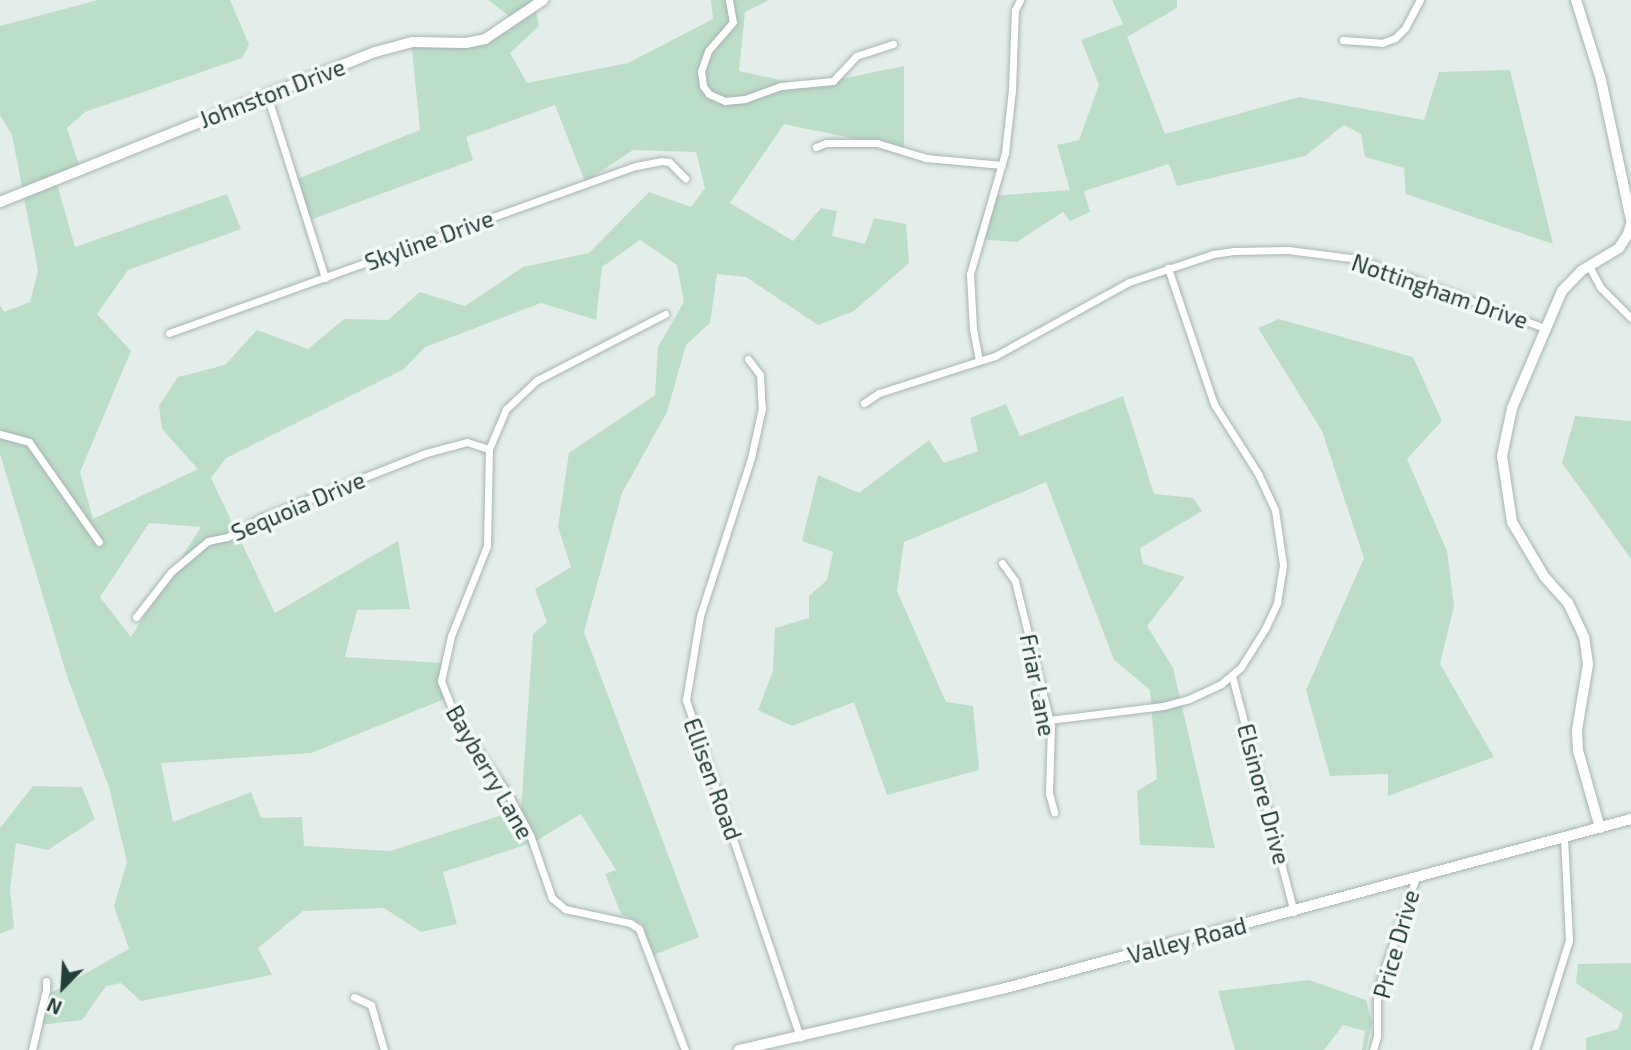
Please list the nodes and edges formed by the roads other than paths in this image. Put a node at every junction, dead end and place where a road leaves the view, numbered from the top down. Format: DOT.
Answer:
graph roads {
  1 [pos="543,0"];
  2 [pos="729,0"];
  3 [pos="1020,0"];
  4 [pos="1420,0"];
  5 [pos="1576,0"];
  6 [pos="1343,40"];
  7 [pos="893,44"];
  8 [pos="267,95"];
  9 [pos="816,147"];
  10 [pos="1002,165"];
  11 [pos="685,178"];
  12 [pos="0,202"];
  13 [pos="1631,222"];
  14 [pos="1589,266"];
  15 [pos="1168,268"];
  16 [pos="325,278"];
  17 [pos="665,314"];
  18 [pos="1631,318"];
  19 [pos="1545,328"];
  20 [pos="169,333"];
  21 [pos="748,359"];
  22 [pos="979,360"];
  23 [pos="863,403"];
  24 [pos="0,434"];
  25 [pos="489,449"];
  26 [pos="99,542"];
  27 [pos="1002,563"];
  28 [pos="136,617"];
  29 [pos="1232,676"];
  30 [pos="1049,720"];
  31 [pos="1054,812"];
  32 [pos="1631,819"];
  33 [pos="1600,828"];
  34 [pos="1564,838"];
  35 [pos="1415,880"];
  36 [pos="1294,912"];
  37 [pos="46,981"];
  38 [pos="354,998"];
  39 [pos="800,1037"];
  40 [pos="32,1050"];
  41 [pos="384,1050"];
  42 [pos="685,1050"];
  43 [pos="739,1050"];
  44 [pos="1373,1050"];
  45 [pos="1535,1050"];
  1 -- 8 [label="street, Johnston Drive"];
  2 -- 7 [label="street"];
  3 -- 10 [label="street"];
  4 -- 6 [label="street"];
  5 -- 13 [label="street"];
  8 -- 12 [label="street, Johnston Drive"];
  8 -- 16 [label="street"];
  9 -- 10 [label="street"];
  10 -- 22 [label="street"];
  11 -- 16 [label="street, Skyline Drive"];
  13 -- 14 [label="street"];
  14 -- 18 [label="street"];
  14 -- 19 [label="street"];
  15 -- 19 [label="street, Nottingham Drive"];
  15 -- 22 [label="street, Nottingham Drive"];
  15 -- 29 [label="street"];
  16 -- 20 [label="street, Skyline Drive"];
  17 -- 25 [label="street, Bayberry Lane"];
  19 -- 33 [label="street"];
  21 -- 39 [label="street, Ellisen Road"];
  22 -- 23 [label="street, Nottingham Drive"];
  24 -- 26 [label="street"];
  25 -- 28 [label="street, Sequoia Drive"];
  25 -- 42 [label="street, Bayberry Lane"];
  27 -- 30 [label="street, Friar Lane"];
  29 -- 30 [label="street"];
  29 -- 36 [label="street, Elsinore Drive"];
  30 -- 31 [label="street, Friar Lane"];
  32 -- 33 [label="street, Valley Road"];
  33 -- 34 [label="street, Valley Road"];
  34 -- 35 [label="street, Valley Road"];
  34 -- 45 [label="street"];
  35 -- 36 [label="street, Valley Road"];
  35 -- 44 [label="street, Price Drive"];
  36 -- 39 [label="street, Valley Road"];
  37 -- 40 [label="street"];
  38 -- 41 [label="street"];
  39 -- 43 [label="street, Valley Road"];
}
